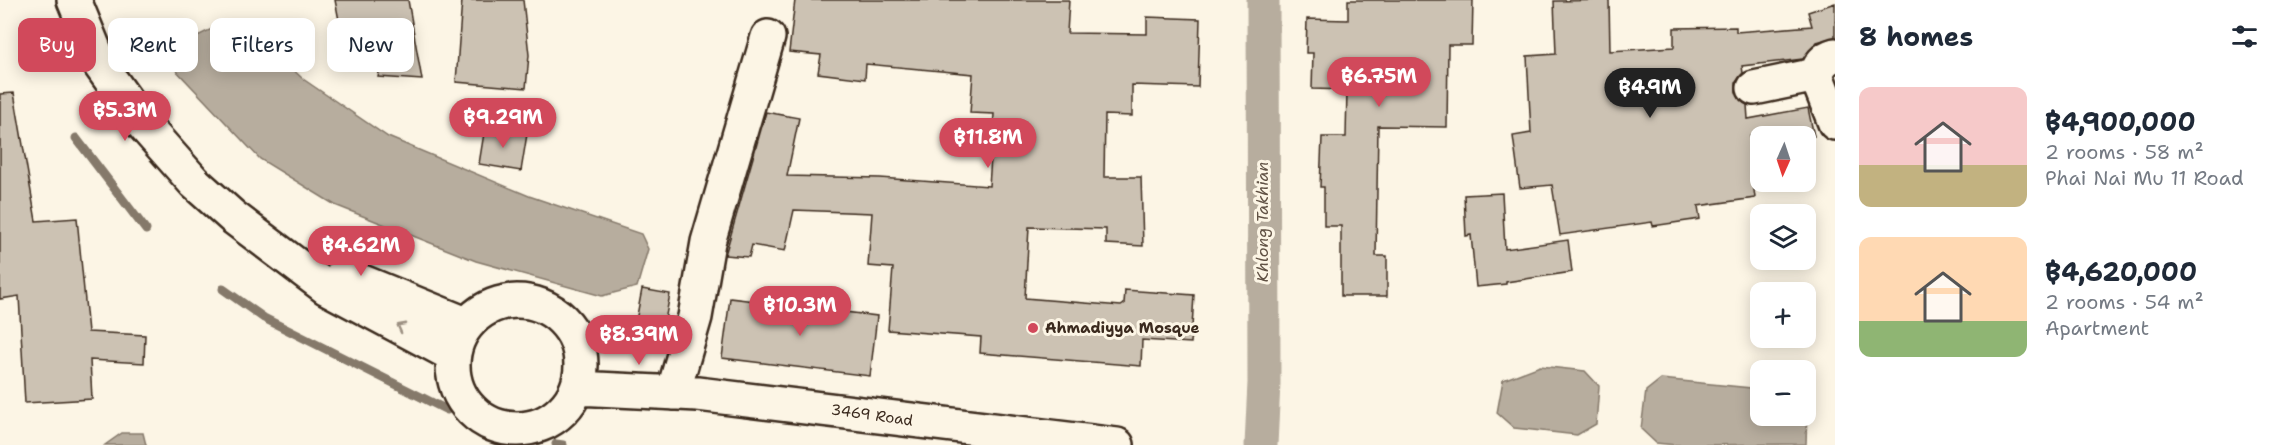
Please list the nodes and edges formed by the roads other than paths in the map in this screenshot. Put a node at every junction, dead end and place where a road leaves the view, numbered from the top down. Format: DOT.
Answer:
graph roads {
  1 [pos="85,3"];
  2 [pos="768,37"];
  3 [pos="1825,65"];
  4 [pos="1754,88"];
  5 [pos="1835,123"];
  6 [pos="249,229"];
  7 [pos="466,324"];
  8 [pos="453,355"];
  9 [pos="579,377"];
  10 [pos="682,392"];
  11 [pos="503,436"];
  12 [pos="1040,440"];
  13 [pos="1117,445"];
  1 -- 6 [label="street"];
  2 -- 10 [label="street"];
  3 -- 4 [label="street"];
  3 -- 5 [label="street"];
  6 -- 7 [label="street"];
  8 -- 6 [label="street, one-way"];
  7 -- 8 [label="street"];
  7 -- 9 [label="street"];
  8 -- 11 [label="street"];
  9 -- 10 [label="street, 3469 Road"];
  9 -- 11 [label="street"];
  10 -- 12 [label="street, 3469 Road"];
  12 -- 13 [label="street, 3469 Road"];
}
